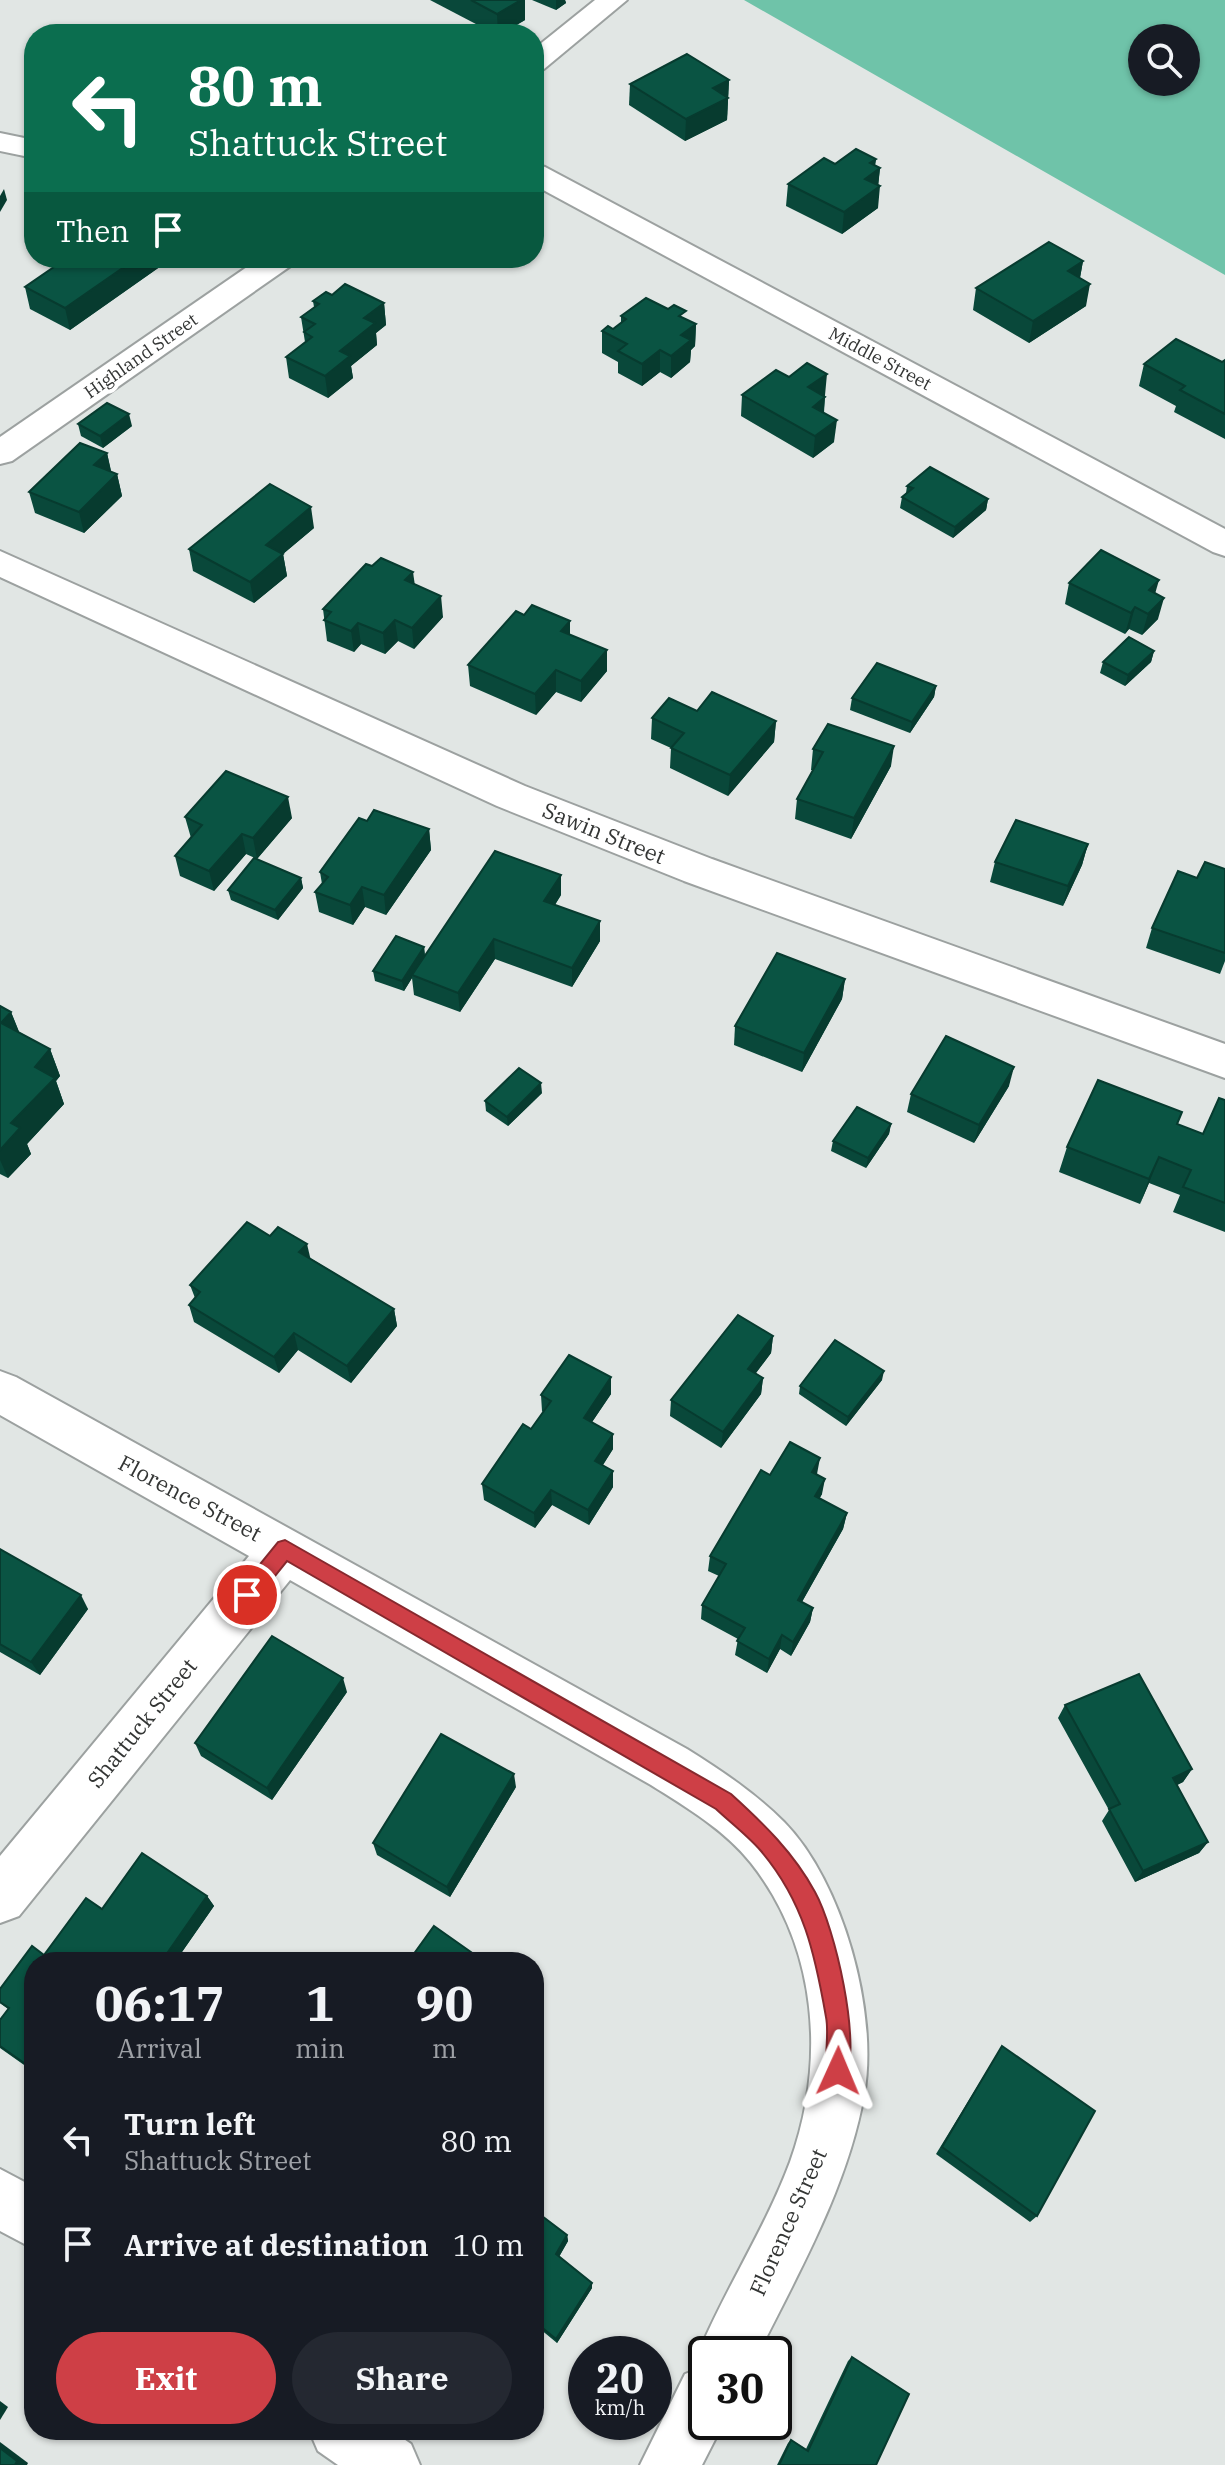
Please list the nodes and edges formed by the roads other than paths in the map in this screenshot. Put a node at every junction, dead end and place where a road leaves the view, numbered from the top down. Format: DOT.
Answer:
graph roads {
  1 [pos="613,0"];
  2 [pos="544,55"];
  3 [pos="0,142"];
  4 [pos="24,147"];
  5 [pos="544,178"];
  6 [pos="267,268"];
  7 [pos="0,453"];
  8 [pos="1225,544"];
  9 [pos="0,563"];
  10 [pos="1225,1061"];
  11 [pos="0,1391"];
  12 [pos="285,1549"];
  13 [pos="0,1897"];
  14 [pos="0,2197"];
  15 [pos="24,2214"];
  16 [pos="736,2336"];
  17 [pos="688,2430"];
  18 [pos="354,2440"];
  19 [pos="390,2465"];
  20 [pos="670,2465"];
  1 -- 2 [label="street"];
  3 -- 4 [label="street"];
  5 -- 8 [label="street, Middle Street"];
  6 -- 7 [label="street, Highland Street"];
  9 -- 10 [label="street, Sawin Street"];
  11 -- 12 [label="street, Florence Street"];
  12 -- 13 [label="street, Shattuck Street"];
  12 -- 16 [label="street, Florence Street"];
  14 -- 15 [label="street"];
  17 -- 20 [label="street"];
  18 -- 19 [label="street"];
}
